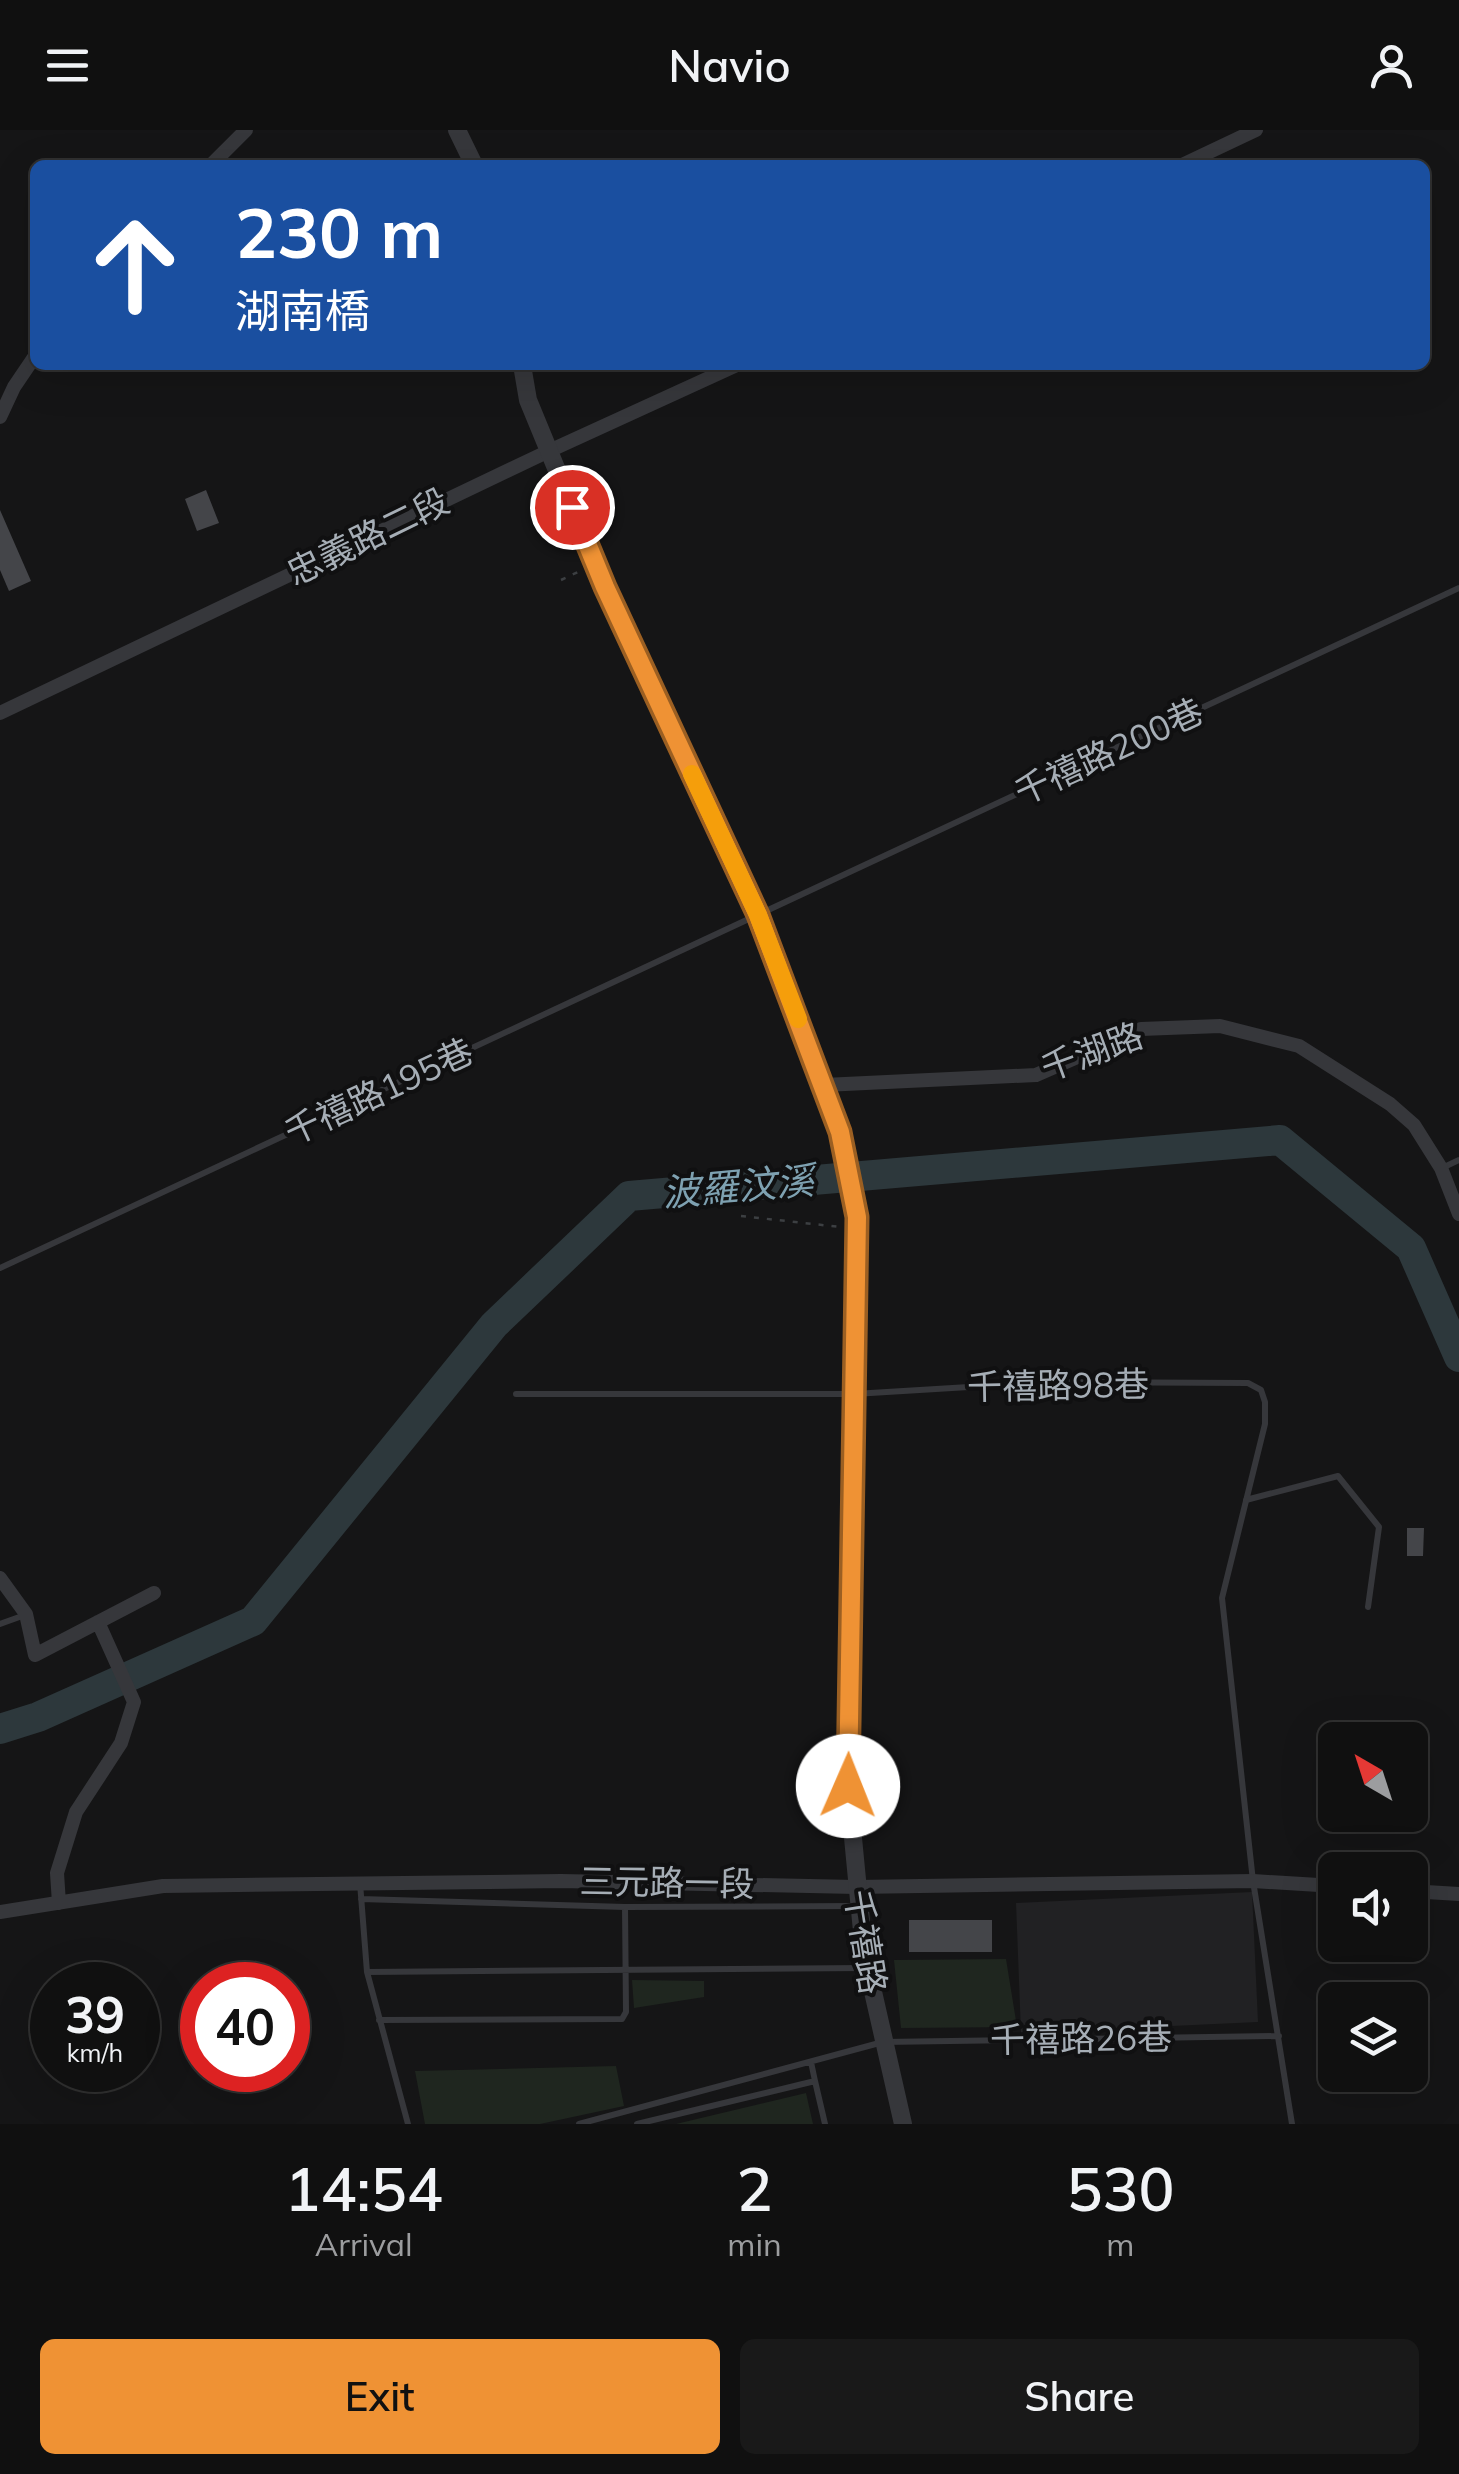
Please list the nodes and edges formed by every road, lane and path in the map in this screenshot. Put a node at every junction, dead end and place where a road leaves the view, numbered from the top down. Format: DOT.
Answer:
graph roads {
  1 [pos="246,130"];
  2 [pos="457,130"];
  3 [pos="1256,130"];
  4 [pos="216,160"];
  5 [pos="472,160"];
  6 [pos="1193,160"];
  7 [pos="30,363"];
  8 [pos="523,370"];
  9 [pos="726,370"];
  10 [pos="0,418"];
  11 [pos="549,451"];
  12 [pos="595,564"];
  13 [pos="562,580"];
  14 [pos="1459,588"];
  15 [pos="0,713"];
  16 [pos="758,915"];
  17 [pos="824,1085"];
  18 [pos="1459,1160"];
  19 [pos="1441,1168"];
  20 [pos="1459,1214"];
  21 [pos="741,1216"];
  22 [pos="857,1223"];
  23 [pos="0,1268"];
  24 [pos="516,1394"];
  25 [pos="854,1394"];
  26 [pos="1246,1500"];
  27 [pos="0,1578"];
  28 [pos="154,1592"];
  29 [pos="1368,1607"];
  30 [pos="26,1614"];
  31 [pos="98,1622"];
  32 [pos="0,1624"];
  33 [pos="1253,1881"];
  34 [pos="360,1882"];
  35 [pos="1318,1885"];
  36 [pos="1428,1892"];
  37 [pos="1459,1894"];
  38 [pos="857,1896"];
  39 [pos="362,1899"];
  40 [pos="58,1903"];
  41 [pos="625,1907"];
  42 [pos="0,1912"];
  43 [pos="868,1968"];
  44 [pos="367,1972"];
  45 [pos="623,1972"];
  46 [pos="379,2020"];
  47 [pos="1280,2036"];
  48 [pos="883,2042"];
  49 [pos="811,2062"];
  50 [pos="815,2081"];
  51 [pos="408,2124"];
  52 [pos="579,2124"];
  53 [pos="637,2124"];
  54 [pos="826,2124"];
  55 [pos="903,2124"];
  56 [pos="1292,2124"];
  1 -- 4 [label="street"];
  2 -- 5 [label="street"];
  3 -- 6 [label="street"];
  7 -- 10 [label="street"];
  8 -- 11 [label="street"];
  9 -- 11 [label="street, 忠義路二段"];
  11 -- 12 [label="street"];
  11 -- 15 [label="street, 忠義路二段"];
  12 -- 13 [label="path"];
  12 -- 16 [label="street"];
  14 -- 16 [label="lane, 千禧路200巷"];
  16 -- 17 [label="street"];
  16 -- 23 [label="lane, 千禧路195巷"];
  17 -- 19 [label="street, 千湖路"];
  17 -- 22 [label="street, 千禧路"];
  18 -- 19 [label="lane"];
  19 -- 20 [label="street, 千湖路"];
  21 -- 22 [label="path"];
  22 -- 25 [label="street, 千禧路"];
  24 -- 25 [label="lane, 千禧路98巷"];
  25 -- 26 [label="lane, 千禧路98巷"];
  25 -- 38 [label="street, 千禧路"];
  26 -- 29 [label="lane"];
  26 -- 33 [label="lane"];
  27 -- 30 [label="street"];
  28 -- 31 [label="street"];
  30 -- 31 [label="street"];
  30 -- 32 [label="lane"];
  31 -- 40 [label="street"];
  33 -- 35 [label="street, 三元路一段"];
  33 -- 38 [label="street, 三元路一段"];
  33 -- 47 [label="lane"];
  34 -- 38 [label="street, 三元路一段"];
  34 -- 39 [label="lane"];
  34 -- 40 [label="street, 三元路一段"];
  36 -- 37 [label="street"];
  38 -- 41 [label="lane"];
  38 -- 43 [label="street, 千禧路"];
  39 -- 41 [label="lane"];
  39 -- 44 [label="lane"];
  40 -- 42 [label="street, 三元路一段"];
  41 -- 45 [label="lane"];
  43 -- 45 [label="lane"];
  43 -- 48 [label="street, 千禧路"];
  44 -- 45 [label="lane"];
  44 -- 46 [label="lane"];
  45 -- 46 [label="lane"];
  46 -- 51 [label="lane"];
  47 -- 48 [label="lane, 千禧路26巷"];
  47 -- 56 [label="lane"];
  48 -- 49 [label="lane, 千禧路26巷"];
  48 -- 55 [label="street, 千禧路"];
  49 -- 50 [label="lane"];
  49 -- 52 [label="lane, 千禧路26巷"];
  50 -- 53 [label="lane"];
  50 -- 54 [label="lane"];
}
